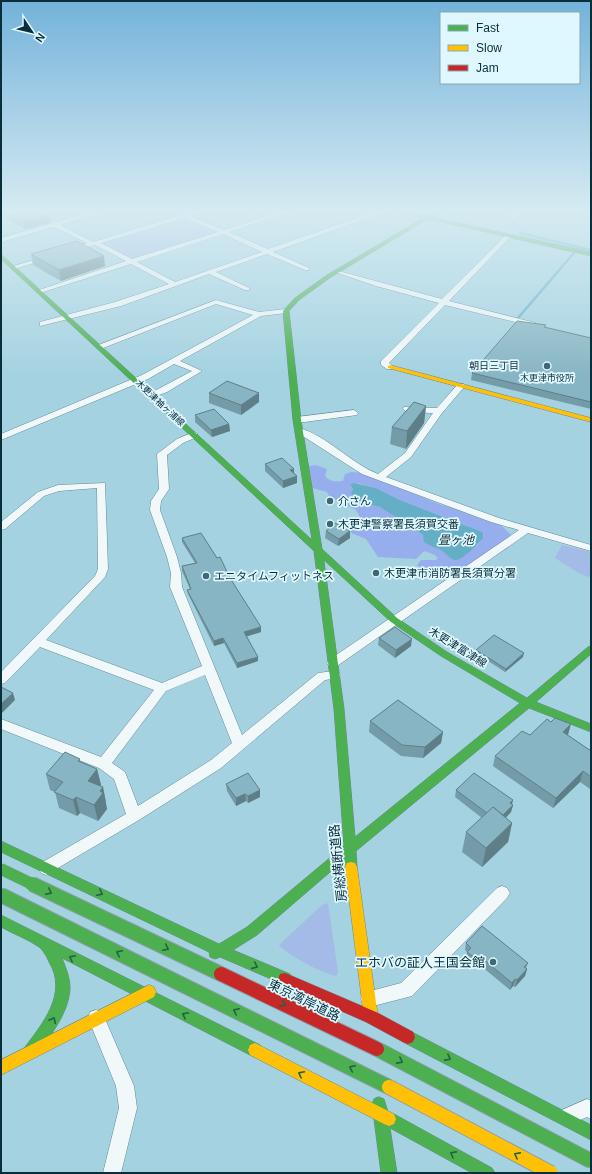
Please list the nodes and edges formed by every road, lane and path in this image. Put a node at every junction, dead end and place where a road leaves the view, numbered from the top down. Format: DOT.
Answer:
graph roads {
  1 [pos="18,266"];
  2 [pos="123,266"];
  3 [pos="142,266"];
  4 [pos="233,266"];
  5 [pos="300,266"];
  6 [pos="346,266"];
  7 [pos="479,266"];
  8 [pos="14,267"];
  9 [pos="308,269"];
  10 [pos="337,271"];
  11 [pos="212,273"];
  12 [pos="176,285"];
  13 [pos="247,289"];
  14 [pos="41,291"];
  15 [pos="443,303"];
  16 [pos="286,311"];
  17 [pos="259,314"];
  18 [pos="69,317"];
  19 [pos="43,324"];
  20 [pos="545,327"];
  21 [pos="100,346"];
  22 [pos="174,361"];
  23 [pos="390,367"];
  24 [pos="136,381"];
  25 [pos="461,386"];
  26 [pos="151,395"];
  27 [pos="407,409"];
  28 [pos="440,411"];
  29 [pos="354,413"];
  30 [pos="298,420"];
  31 [pos="591,420"];
  32 [pos="299,431"];
  33 [pos="194,435"];
  34 [pos="1,437"];
  35 [pos="380,477"];
  36 [pos="1,527"];
  37 [pos="526,530"];
  38 [pos="591,548"];
  39 [pos="318,550"];
  40 [pos="394,620"];
  41 [pos="37,641"];
  42 [pos="591,649"];
  43 [pos="209,668"];
  44 [pos="334,669"];
  45 [pos="1,680"];
  46 [pos="162,688"];
  47 [pos="528,703"];
  48 [pos="1,724"];
  49 [pos="591,728"];
  50 [pos="239,745"];
  51 [pos="104,764"];
  52 [pos="134,816"];
  53 [pos="1,846"];
  54 [pos="349,849"];
  55 [pos="46,867"];
  56 [pos="1,869"];
  57 [pos="1,888"];
  58 [pos="502,893"];
  59 [pos="1,895"];
  60 [pos="1,921"];
  61 [pos="43,943"];
  62 [pos="219,950"];
  63 [pos="144,995"];
  64 [pos="368,999"];
  65 [pos="371,1017"];
  66 [pos="96,1018"];
  67 [pos="30,1052"];
  68 [pos="1,1068"];
  69 [pos="591,1110"];
  70 [pos="380,1113"];
  71 [pos="564,1118"];
  72 [pos="591,1133"];
  73 [pos="591,1161"];
  74 [pos="112,1173"];
  75 [pos="389,1173"];
  76 [pos="487,1173"];
  77 [pos="551,1173"];
  1 -- 8 [label="street"];
  2 -- 14 [label="street"];
  3 -- 12 [label="street"];
  4 -- 11 [label="street"];
  5 -- 9 [label="street"];
  6 -- 10 [label="main road"];
  7 -- 15 [label="street"];
  8 -- 14 [label="main road, 木更津袖ヶ浦線"];
  10 -- 15 [label="street"];
  10 -- 16 [label="main road"];
  11 -- 12 [label="street"];
  11 -- 13 [label="street"];
  12 -- 18 [label="street"];
  14 -- 18 [label="main road, 木更津袖ヶ浦線"];
  15 -- 20 [label="street"];
  15 -- 23 [label="street"];
  16 -- 17 [label="street"];
  16 -- 30 [label="main road, 房総横断道路"];
  17 -- 21 [label="street"];
  17 -- 22 [label="street"];
  18 -- 19 [label="street"];
  18 -- 21 [label="main road, 木更津袖ヶ浦線"];
  21 -- 24 [label="main road, 木更津袖ヶ浦線"];
  22 -- 24 [label="street"];
  22 -- 26 [label="street"];
  23 -- 25 [label="main road"];
  24 -- 26 [label="main road, 木更津袖ヶ浦線"];
  24 -- 34 [label="street"];
  25 -- 28 [label="street"];
  25 -- 31 [label="main road"];
  26 -- 33 [label="main road, 木更津袖ヶ浦線"];
  27 -- 28 [label="street"];
  28 -- 35 [label="street"];
  29 -- 30 [label="street"];
  30 -- 32 [label="main road, 房総横断道路"];
  32 -- 35 [label="street"];
  32 -- 39 [label="main road, 房総横断道路"];
  33 -- 39 [label="main road, 木更津袖ヶ浦線"];
  33 -- 43 [label="street"];
  35 -- 37 [label="street"];
  36 -- 41 [label="street"];
  37 -- 38 [label="street"];
  37 -- 40 [label="street"];
  39 -- 40 [label="main road, 木更津富津線"];
  39 -- 44 [label="main road, 房総横断道路"];
  40 -- 44 [label="street"];
  40 -- 47 [label="main road, 木更津富津線"];
  41 -- 45 [label="street"];
  41 -- 46 [label="street"];
  42 -- 47 [label="main road"];
  43 -- 46 [label="street"];
  43 -- 50 [label="street"];
  44 -- 50 [label="street"];
  44 -- 54 [label="main road, 房総横断道路"];
  46 -- 51 [label="street"];
  47 -- 49 [label="main road"];
  47 -- 54 [label="main road"];
  48 -- 51 [label="street"];
  50 -- 52 [label="street"];
  51 -- 52 [label="street"];
  52 -- 55 [label="street"];
  53 -- 55 [label="main road"];
  54 -- 62 [label="main road"];
  54 -- 64 [label="main road, 房総横断道路"];
  55 -- 57 [label="street"];
  55 -- 62 [label="main road, one-way"];
  56 -- 73 [label="main road, 東京湾岸道路, one-way, bridge"];
  58 -- 64 [label="street"];
  77 -- 59 [label="main road, one-way, bridge"];
  60 -- 61 [label="main road"];
  63 -- 61 [label="main road, one-way"];
  67 -- 61 [label="main road, one-way"];
  62 -- 63 [label="main road"];
  62 -- 65 [label="main road, one-way"];
  63 -- 66 [label="main road"];
  70 -- 63 [label="main road, one-way"];
  64 -- 65 [label="main road, 房総横断道路"];
  65 -- 70 [label="main road, 房総横断道路"];
  65 -- 71 [label="main road, one-way"];
  66 -- 67 [label="main road"];
  66 -- 74 [label="street"];
  67 -- 68 [label="main road"];
  69 -- 71 [label="street"];
  70 -- 75 [label="main road, 房総横断道路"];
  76 -- 70 [label="main road, one-way"];
  71 -- 72 [label="main road"];
}
